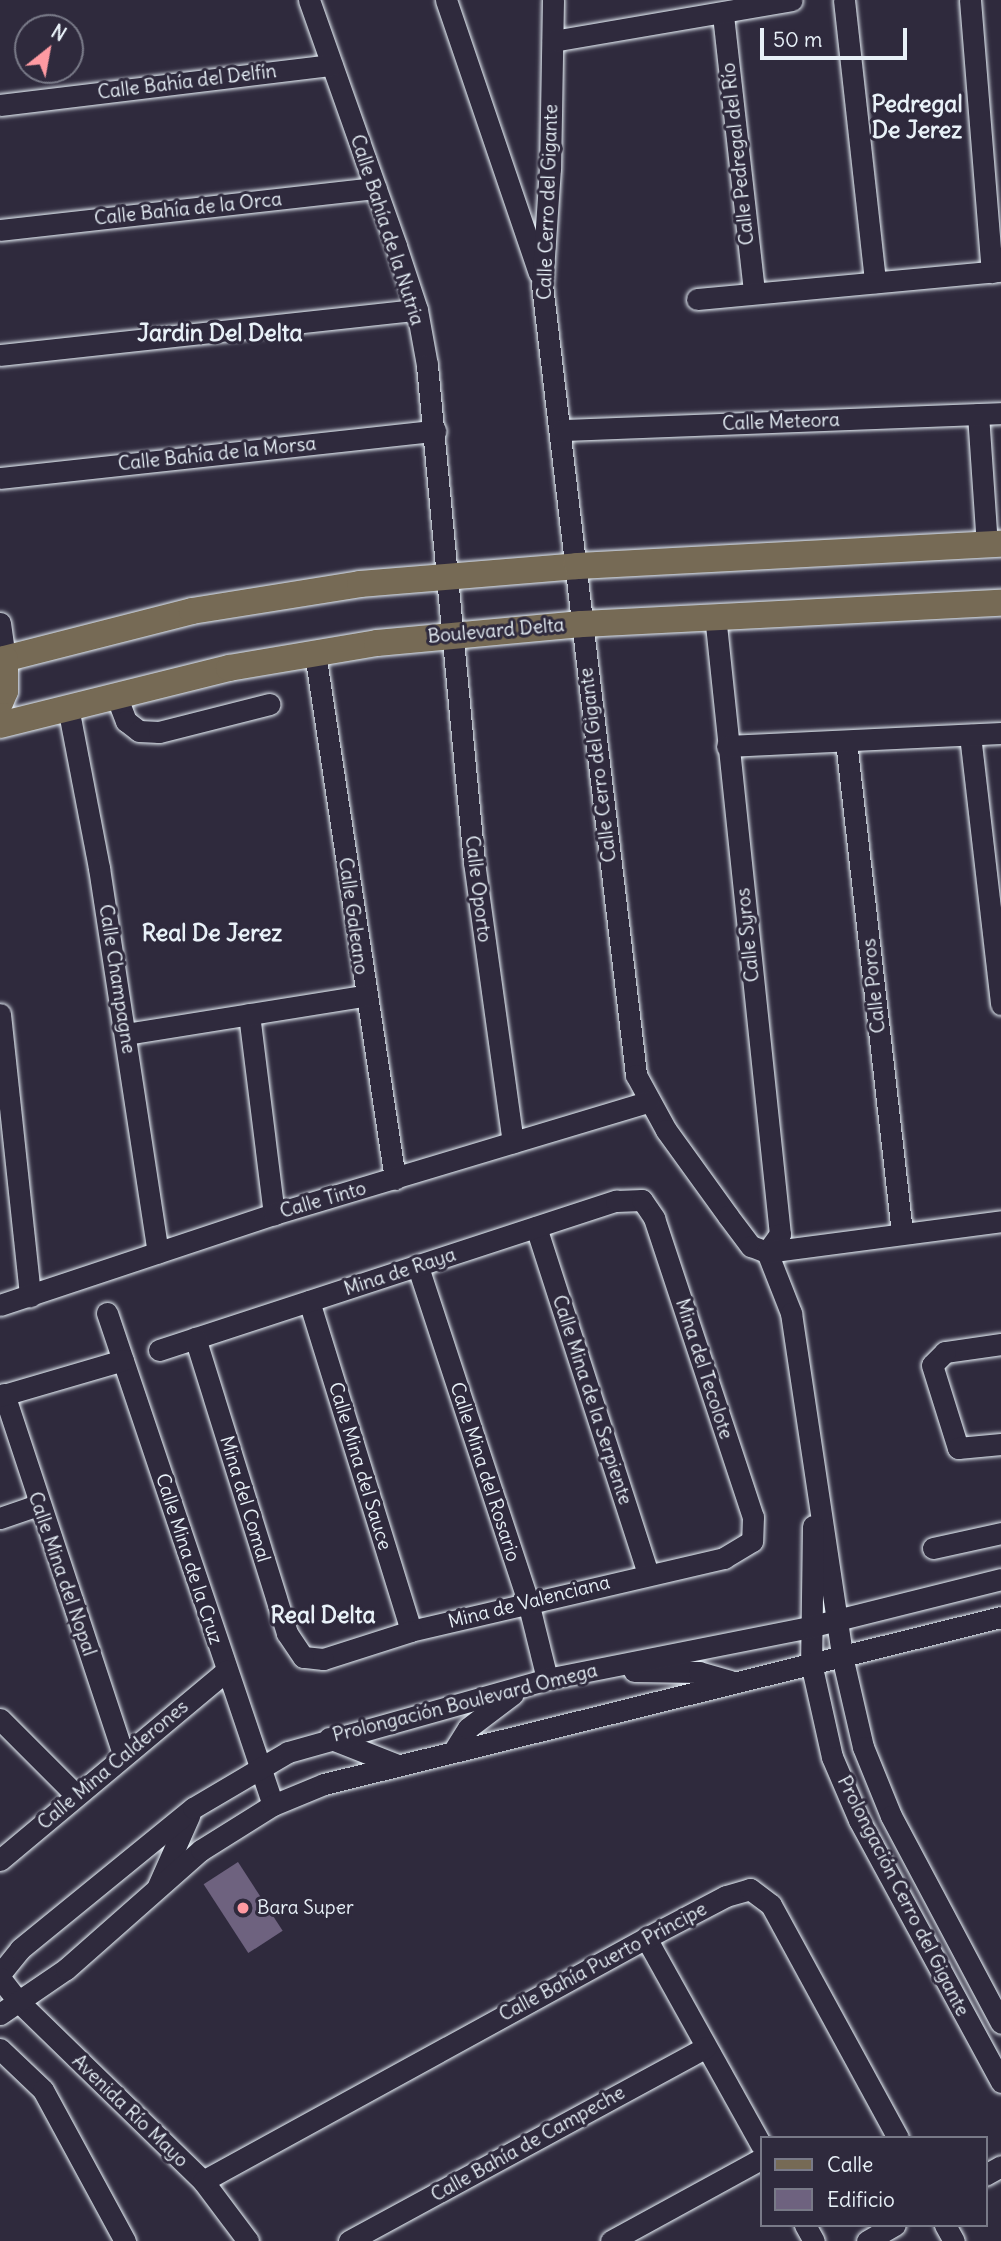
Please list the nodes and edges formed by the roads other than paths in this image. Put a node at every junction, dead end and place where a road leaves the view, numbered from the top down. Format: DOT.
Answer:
graph roads {
  1 [pos="309,0"];
  2 [pos="446,0"];
  3 [pos="552,0"];
  4 [pos="792,0"];
  5 [pos="844,0"];
  6 [pos="970,0"];
  7 [pos="723,15"];
  8 [pos="552,41"];
  9 [pos="332,65"];
  10 [pos="0,104"];
  11 [pos="376,188"];
  12 [pos="0,230"];
  13 [pos="997,271"];
  14 [pos="874,282"];
  15 [pos="542,285"];
  16 [pos="754,292"];
  17 [pos="697,299"];
  18 [pos="417,310"];
  19 [pos="0,355"];
  20 [pos="1001,413"];
  21 [pos="978,414"];
  22 [pos="435,430"];
  23 [pos="562,430"];
  24 [pos="0,478"];
  25 [pos="994,544"];
  26 [pos="577,566"];
  27 [pos="448,576"];
  28 [pos="1001,603"];
  29 [pos="715,615"];
  30 [pos="0,623"];
  31 [pos="581,624"];
  32 [pos="449,634"];
  33 [pos="315,653"];
  34 [pos="3,660"];
  35 [pos="116,695"];
  36 [pos="0,704"];
  37 [pos="270,704"];
  38 [pos="68,707"];
  39 [pos="0,725"];
  40 [pos="1001,733"];
  41 [pos="970,735"];
  42 [pos="846,741"];
  43 [pos="727,746"];
  44 [pos="365,996"];
  45 [pos="1001,1004"];
  46 [pos="0,1014"];
  47 [pos="249,1014"];
  48 [pos="126,1034"];
  49 [pos="648,1102"];
  50 [pos="513,1142"];
  51 [pos="395,1179"];
  52 [pos="642,1200"];
  53 [pos="274,1214"];
  54 [pos="1001,1221"];
  55 [pos="536,1227"];
  56 [pos="902,1231"];
  57 [pos="158,1252"];
  58 [pos="767,1252"];
  59 [pos="418,1267"];
  60 [pos="30,1296"];
  61 [pos="309,1301"];
  62 [pos="0,1305"];
  63 [pos="107,1313"];
  64 [pos="195,1338"];
  65 [pos="1001,1344"];
  66 [pos="159,1350"];
  67 [pos="123,1360"];
  68 [pos="2,1395"];
  69 [pos="1001,1444"];
  70 [pos="815,1479"];
  71 [pos="38,1505"];
  72 [pos="0,1518"];
  73 [pos="1001,1533"];
  74 [pos="752,1541"];
  75 [pos="933,1548"];
  76 [pos="648,1573"];
  77 [pos="1001,1579"];
  78 [pos="528,1602"];
  79 [pos="1001,1617"];
  80 [pos="837,1619"];
  81 [pos="809,1627"];
  82 [pos="411,1631"];
  83 [pos="842,1656"];
  84 [pos="303,1657"];
  85 [pos="811,1663"];
  86 [pos="603,1667"];
  87 [pos="226,1671"];
  88 [pos="547,1679"];
  89 [pos="732,1681"];
  90 [pos="525,1685"];
  91 [pos="0,1719"];
  92 [pos="328,1738"];
  93 [pos="453,1752"];
  94 [pos="123,1753"];
  95 [pos="395,1764"];
  96 [pos="258,1765"];
  97 [pos="75,1794"];
  98 [pos="273,1805"];
  99 [pos="193,1808"];
  100 [pos="0,1860"];
  101 [pos="158,1886"];
  102 [pos="646,1938"];
  103 [pos="6,1985"];
  104 [pos="0,2014"];
  105 [pos="1001,2023"];
  106 [pos="706,2047"];
  107 [pos="0,2049"];
  108 [pos="1001,2082"];
  109 [pos="897,2136"];
  110 [pos="760,2143"];
  111 [pos="760,2161"];
  112 [pos="203,2181"];
  113 [pos="892,2227"];
  114 [pos="125,2241"];
  115 [pos="248,2241"];
  116 [pos="349,2241"];
  117 [pos="611,2241"];
  118 [pos="867,2241"];
  1 -- 9 [label="street, Calle Bahía de la Nutria"];
  2 -- 15 [label="street"];
  3 -- 8 [label="street, Calle Cerro del Gigante"];
  4 -- 7 [label="street"];
  5 -- 14 [label="street"];
  6 -- 13 [label="street"];
  7 -- 8 [label="street"];
  7 -- 16 [label="street, Calle Pedregal del Río"];
  8 -- 15 [label="street, Calle Cerro del Gigante"];
  9 -- 10 [label="street, Calle Bahía del Delfín"];
  9 -- 11 [label="street, Calle Bahía de la Nutria"];
  11 -- 12 [label="street, Calle Bahía de la Orca"];
  11 -- 18 [label="street, Calle Bahía de la Nutria"];
  13 -- 14 [label="street"];
  14 -- 16 [label="street"];
  15 -- 23 [label="street, Calle Cerro del Gigante"];
  16 -- 17 [label="street"];
  18 -- 19 [label="street"];
  18 -- 22 [label="street, Calle Bahía de la Nutria"];
  20 -- 21 [label="street, Calle Meteora"];
  21 -- 23 [label="street, Calle Meteora"];
  21 -- 25 [label="street"];
  22 -- 24 [label="street, Calle Bahía de la Morsa"];
  22 -- 27 [label="street, Calle Bahía de la Nutria"];
  23 -- 26 [label="street, Calle Cerro del Gigante"];
  25 -- 26 [label="main road"];
  26 -- 27 [label="main road"];
  26 -- 31 [label="street, Calle Cerro del Gigante"];
  27 -- 32 [label="street, Calle Bahía de la Nutria"];
  27 -- 34 [label="main road"];
  28 -- 29 [label="main road, Boulevard Delta"];
  29 -- 31 [label="main road, Boulevard Delta"];
  29 -- 43 [label="street, Calle Syros"];
  30 -- 34 [label="street"];
  31 -- 32 [label="main road, Boulevard Delta"];
  31 -- 49 [label="street, Calle Cerro del Gigante"];
  32 -- 33 [label="main road, Boulevard Delta"];
  32 -- 50 [label="street, Calle Oporto"];
  33 -- 35 [label="main road, Boulevard Delta"];
  33 -- 44 [label="street, Calle Galeano"];
  34 -- 36 [label="main road"];
  35 -- 37 [label="street"];
  35 -- 38 [label="main road, Boulevard Delta"];
  38 -- 39 [label="main road, Boulevard Delta"];
  38 -- 48 [label="street, Calle Champagne"];
  40 -- 41 [label="street"];
  41 -- 42 [label="street"];
  41 -- 45 [label="street"];
  42 -- 43 [label="street"];
  42 -- 56 [label="street, Calle Poros"];
  43 -- 58 [label="street, Calle Syros"];
  44 -- 47 [label="street"];
  44 -- 51 [label="street, Calle Galeano"];
  46 -- 60 [label="street"];
  47 -- 48 [label="street"];
  47 -- 53 [label="street"];
  48 -- 57 [label="street, Calle Champagne"];
  49 -- 50 [label="street, Calle Tinto"];
  49 -- 58 [label="street, Calle Cerro del Gigante"];
  50 -- 51 [label="street, Calle Tinto"];
  51 -- 53 [label="street, Calle Tinto"];
  52 -- 55 [label="street, Mina de Raya"];
  52 -- 74 [label="street, Mina del Tecolote"];
  53 -- 57 [label="street, Calle Tinto"];
  54 -- 56 [label="street"];
  55 -- 59 [label="street, Mina de Raya"];
  55 -- 76 [label="street, Calle Mina de la Serpiente"];
  56 -- 58 [label="street"];
  57 -- 60 [label="street, Calle Tinto"];
  58 -- 70 [label="street"];
  59 -- 61 [label="street, Mina de Raya"];
  59 -- 78 [label="street, Calle Mina del Rosario"];
  60 -- 62 [label="street, Calle Tinto"];
  61 -- 64 [label="street, Mina de Raya"];
  61 -- 82 [label="street, Calle Mina del Sauce"];
  63 -- 67 [label="street, Calle Mina de la Cruz"];
  64 -- 66 [label="street, Mina de Raya"];
  64 -- 84 [label="street, Mina del Comal"];
  65 -- 69 [label="street"];
  67 -- 68 [label="street"];
  67 -- 87 [label="street, Calle Mina de la Cruz"];
  68 -- 71 [label="street, Calle Mina del Nopal"];
  70 -- 80 [label="street"];
  70 -- 81 [label="street"];
  71 -- 72 [label="street"];
  71 -- 94 [label="street, Calle Mina del Nopal"];
  73 -- 75 [label="street"];
  74 -- 76 [label="street, Mina de Valenciana"];
  76 -- 78 [label="street, Mina de Valenciana"];
  77 -- 80 [label="street, Prolongación Boulevard Omega"];
  78 -- 82 [label="street, Mina de Valenciana"];
  78 -- 88 [label="street, Calle Mina del Rosario"];
  79 -- 83 [label="street, Prolongación Boulevard Omega"];
  80 -- 81 [label="street, Prolongación Boulevard Omega"];
  80 -- 83 [label="street"];
  81 -- 85 [label="street"];
  81 -- 86 [label="street, Prolongación Boulevard Omega"];
  82 -- 84 [label="street, Mina de Valenciana"];
  83 -- 85 [label="street, Prolongación Boulevard Omega"];
  83 -- 105 [label="street, Prolongación Cerro del Gigante"];
  85 -- 89 [label="street, Prolongación Boulevard Omega"];
  85 -- 108 [label="street, Prolongación Cerro del Gigante"];
  86 -- 88 [label="street, Prolongación Boulevard Omega"];
  86 -- 89 [label="street"];
  87 -- 94 [label="street, Calle Mina Calderones"];
  87 -- 96 [label="street, Calle Mina de la Cruz"];
  88 -- 90 [label="street, Prolongación Boulevard Omega"];
  89 -- 93 [label="street, Prolongación Boulevard Omega"];
  90 -- 92 [label="street, Prolongación Boulevard Omega"];
  90 -- 93 [label="street"];
  91 -- 97 [label="street"];
  92 -- 95 [label="street"];
  92 -- 96 [label="street, Prolongación Boulevard Omega"];
  93 -- 95 [label="street, Prolongación Boulevard Omega"];
  94 -- 97 [label="street, Calle Mina Calderones"];
  95 -- 98 [label="street, Prolongación Boulevard Omega"];
  96 -- 98 [label="street, Calle Mina de la Cruz"];
  96 -- 99 [label="street, Prolongación Boulevard Omega"];
  97 -- 100 [label="street, Calle Mina Calderones"];
  98 -- 101 [label="street, Prolongación Boulevard Omega"];
  99 -- 101 [label="street"];
  99 -- 103 [label="street, Prolongación Boulevard Omega"];
  101 -- 103 [label="street, Prolongación Boulevard Omega"];
  102 -- 106 [label="street"];
  102 -- 109 [label="street, Calle Bahía Puerto Príncipe"];
  102 -- 112 [label="street, Calle Bahía Puerto Príncipe"];
  103 -- 104 [label="street, Prolongación Boulevard Omega"];
  103 -- 112 [label="street, Avenida Río Mayo"];
  106 -- 110 [label="street"];
  106 -- 116 [label="street, Calle Bahía de Campeche"];
  107 -- 114 [label="street"];
  111 -- 117 [label="street"];
  112 -- 115 [label="street, Avenida Río Mayo"];
  113 -- 118 [label="street"];
}
